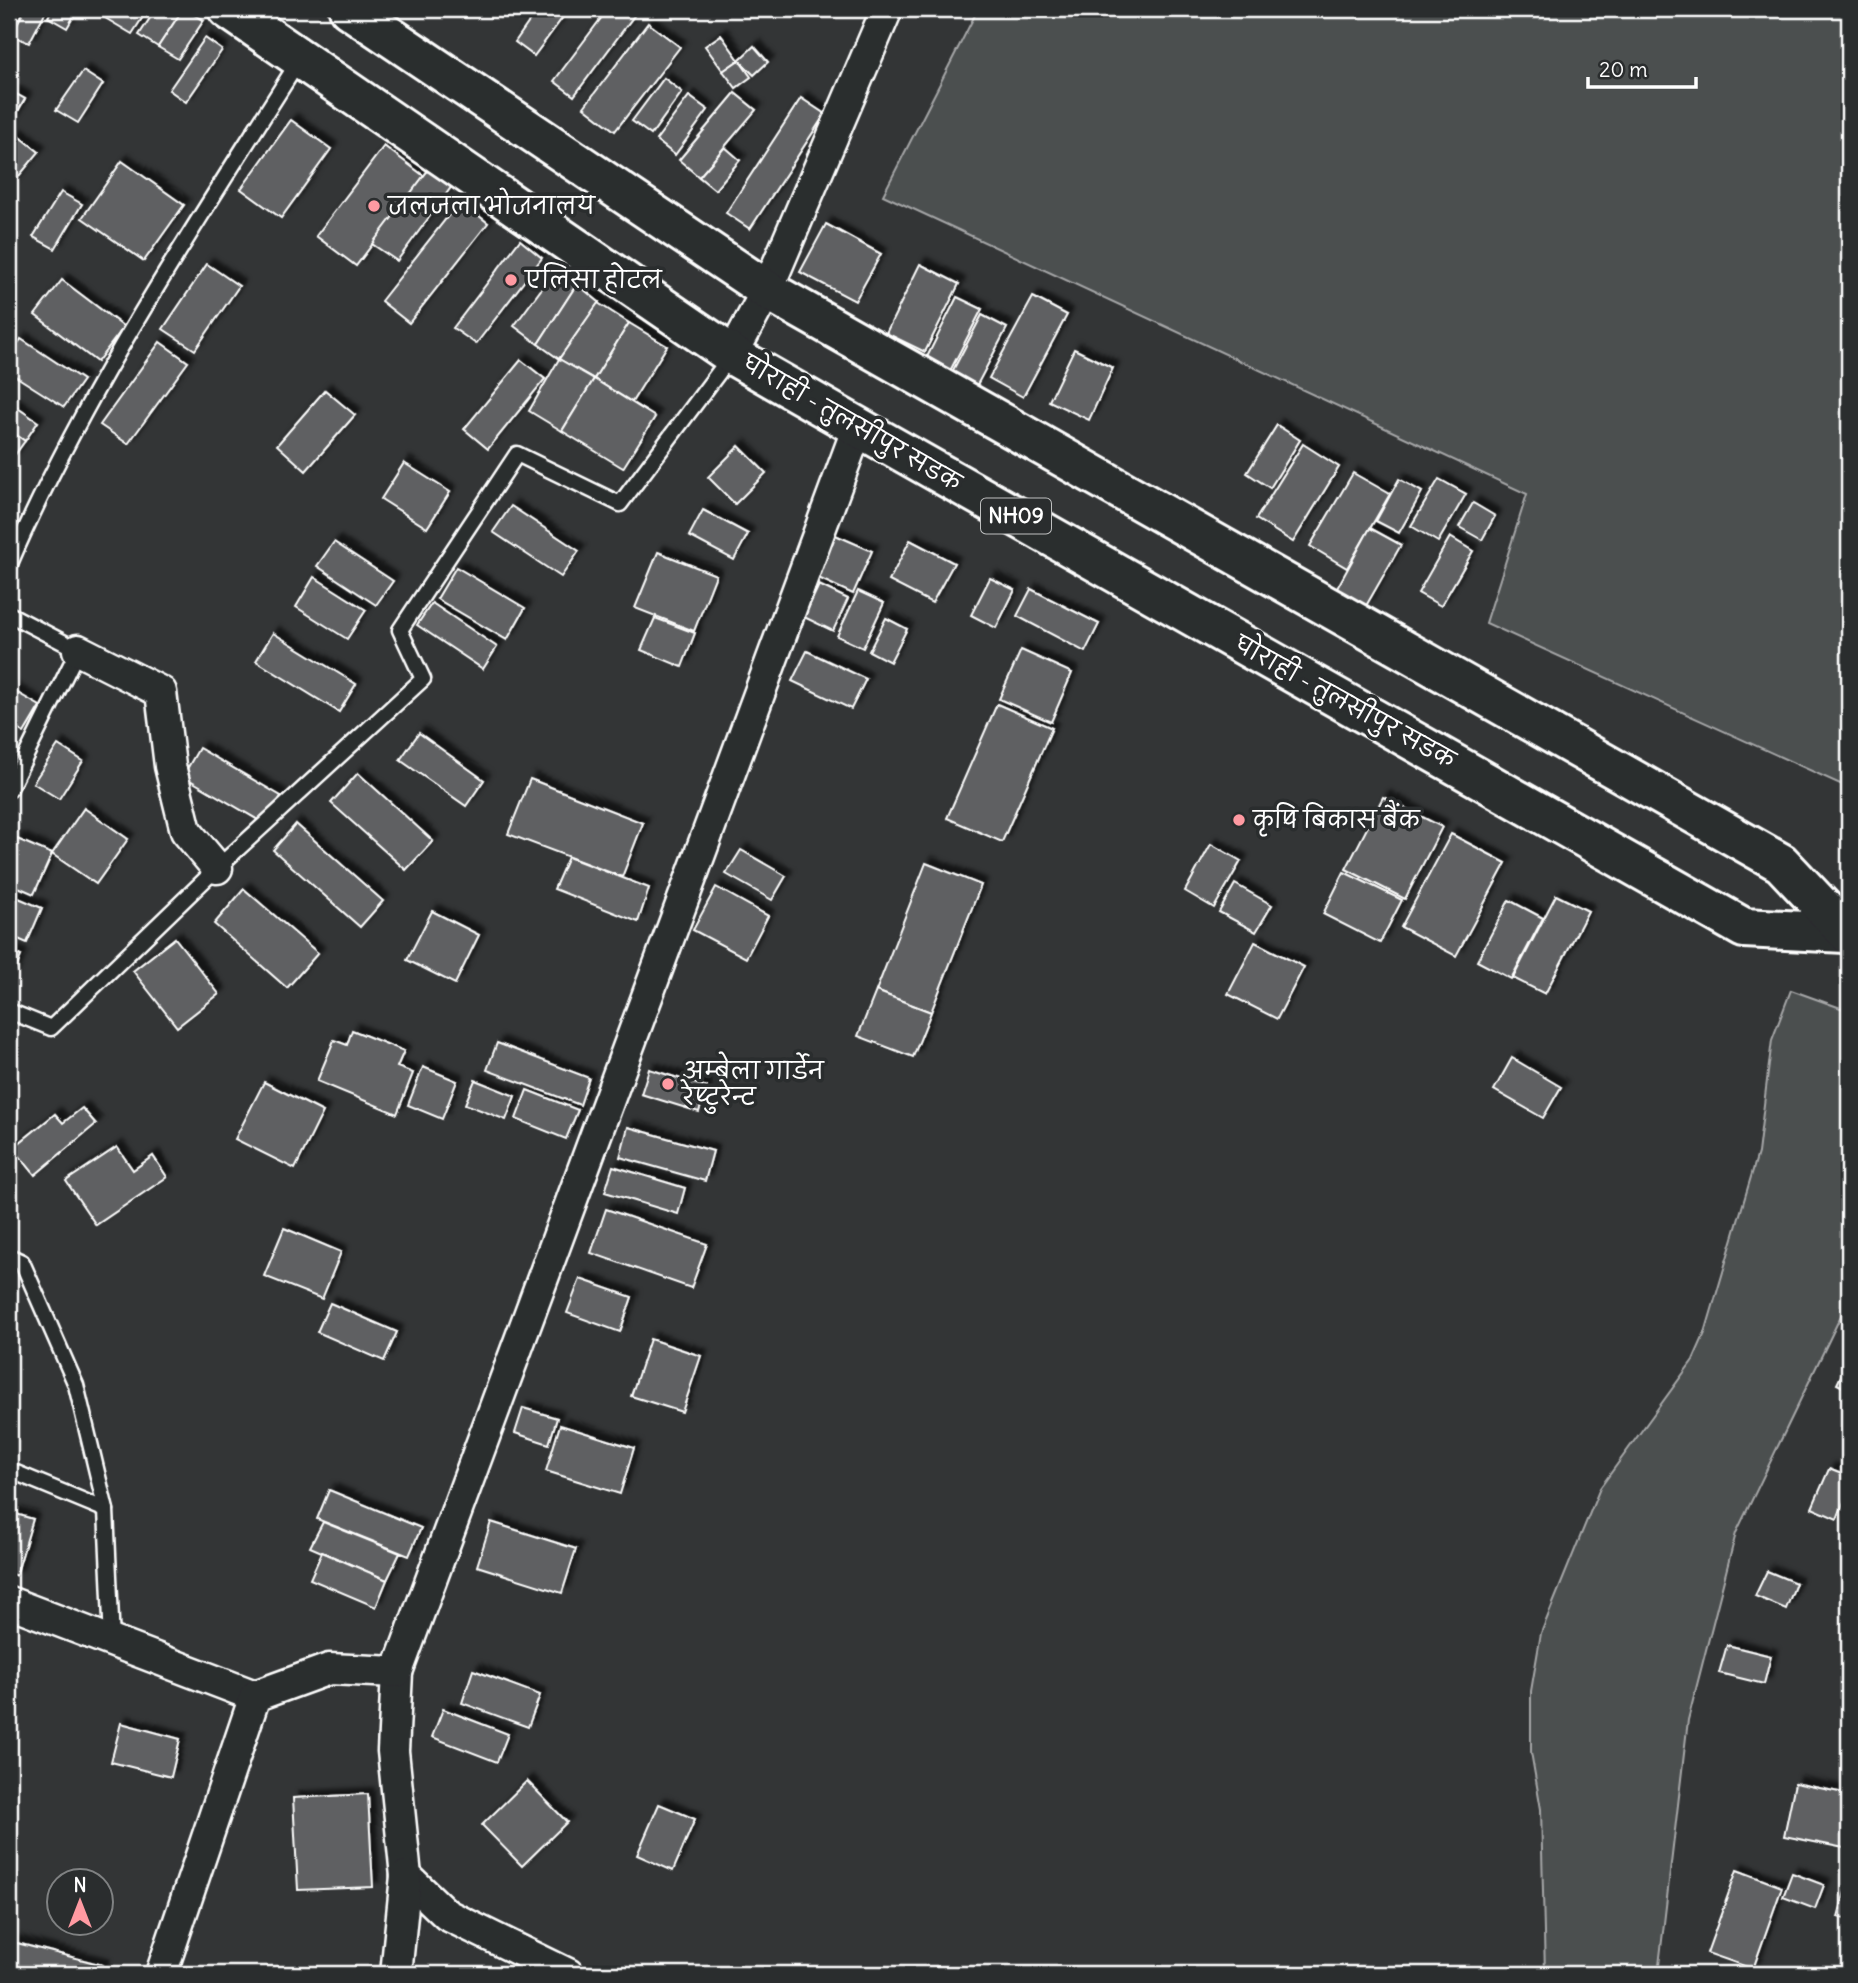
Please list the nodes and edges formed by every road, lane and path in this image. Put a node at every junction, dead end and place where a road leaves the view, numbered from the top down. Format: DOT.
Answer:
graph roads {
  1 [pos="228,9"];
  2 [pos="349,9"];
  3 [pos="887,9"];
  4 [pos="300,57"];
  5 [pos="767,290"];
  6 [pos="732,355"];
  7 [pos="858,427"];
  8 [pos="9,566"];
  9 [pos="9,614"];
  10 [pos="78,650"];
  11 [pos="9,790"];
  12 [pos="217,867"];
  13 [pos="1847,934"];
  14 [pos="9,1011"];
  15 [pos="9,1256"];
  16 [pos="9,1470"];
  17 [pos="106,1510"];
  18 [pos="9,1602"];
  19 [pos="112,1642"];
  20 [pos="397,1672"];
  21 [pos="255,1696"];
  22 [pos="406,1876"];
  23 [pos="161,1974"];
  24 [pos="396,1974"];
  25 [pos="568,1974"];
  1 -- 4 [label="main road, घोराही - तुलसीपुर सडक / NH09"];
  2 -- 5 [label="main road, घोराही - तुलसीपुर सडक / NH09"];
  3 -- 5 [label="street"];
  4 -- 6 [label="main road, घोराही - तुलसीपुर सडक / NH09"];
  4 -- 8 [label="lane"];
  5 -- 6 [label="street"];
  5 -- 13 [label="main road, घोराही - तुलसीपुर सडक / NH09"];
  6 -- 7 [label="main road, घोराही - तुलसीपुर सडक / NH09"];
  6 -- 12 [label="lane"];
  7 -- 13 [label="main road, घोराही - तुलसीपुर सडक / NH09"];
  7 -- 20 [label="street"];
  9 -- 10 [label="lane"];
  10 -- 11 [label="lane"];
  10 -- 12 [label="street"];
  12 -- 14 [label="lane"];
  15 -- 17 [label="lane"];
  16 -- 17 [label="lane"];
  17 -- 19 [label="lane"];
  18 -- 19 [label="street"];
  19 -- 21 [label="street"];
  20 -- 21 [label="street"];
  20 -- 22 [label="street"];
  21 -- 23 [label="street"];
  22 -- 24 [label="street"];
  22 -- 25 [label="street"];
}
